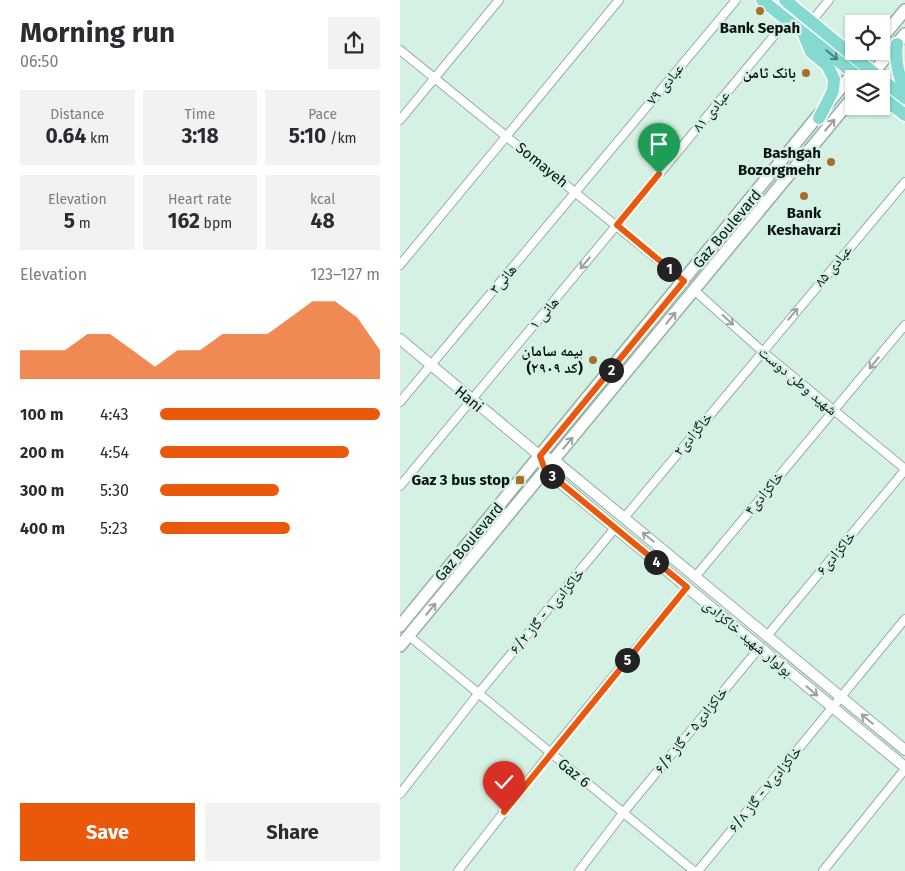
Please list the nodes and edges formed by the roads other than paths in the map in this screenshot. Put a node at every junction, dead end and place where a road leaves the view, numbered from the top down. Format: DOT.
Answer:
graph roads {
  1 [pos="499,0"];
  2 [pos="620,0"];
  3 [pos="736,0"];
  4 [pos="762,0"];
  5 [pos="784,0"];
  6 [pos="829,0"];
  7 [pos="905,10"];
  8 [pos="787,20"];
  9 [pos="811,22"];
  10 [pos="890,28"];
  11 [pos="802,33"];
  12 [pos="901,39"];
  13 [pos="400,50"];
  14 [pos="856,70"];
  15 [pos="857,70"];
  16 [pos="881,70"];
  17 [pos="435,78"];
  18 [pos="890,87"];
  19 [pos="845,88"];
  20 [pos="905,90"];
  21 [pos="905,98"];
  22 [pos="890,103"];
  23 [pos="845,107"];
  24 [pos="905,115"];
  25 [pos="819,118"];
  26 [pos="400,120"];
  27 [pos="507,136"];
  28 [pos="905,182"];
  29 [pos="575,192"];
  30 [pos="617,225"];
  31 [pos="400,265"];
  32 [pos="684,281"];
  33 [pos="694,290"];
  34 [pos="905,325"];
  35 [pos="400,339"];
  36 [pos="762,351"];
  37 [pos="430,366"];
  38 [pos="471,401"];
  39 [pos="400,402"];
  40 [pos="834,410"];
  41 [pos="540,456"];
  42 [pos="554,460"];
  43 [pos="545,470"];
  44 [pos="905,470"];
  45 [pos="400,486"];
  46 [pos="624,518"];
  47 [pos="615,528"];
  48 [pos="695,577"];
  49 [pos="687,587"];
  50 [pos="905,620"];
  51 [pos="400,626"];
  52 [pos="409,636"];
  53 [pos="767,636"];
  54 [pos="400,646"];
  55 [pos="760,647"];
  56 [pos="478,694"];
  57 [pos="841,697"];
  58 [pos="833,707"];
  59 [pos="905,750"];
  60 [pos="550,753"];
  61 [pos="905,768"];
  62 [pos="400,794"];
  63 [pos="623,813"];
  64 [pos="458,871"];
  65 [pos="579,871"];
  66 [pos="694,871"];
  67 [pos="698,871"];
  68 [pos="822,871"];
  1 -- 17 [label="street"];
  2 -- 27 [label="street"];
  3 -- 29 [label="street, عبادی ۷۹"];
  4 -- 8 [label="main road"];
  5 -- 9 [label="main road"];
  6 -- 9 [label="street"];
  7 -- 10 [label="main road"];
  8 -- 11 [label="main road"];
  8 -- 30 [label="street, عبادی ۸۱"];
  9 -- 15 [label="main road"];
  11 -- 14 [label="main road, one-way"];
  11 -- 25 [label="main road"];
  12 -- 16 [label="main road"];
  12 -- 20 [label="main road"];
  13 -- 17 [label="street, Somayeh"];
  17 -- 26 [label="street"];
  17 -- 27 [label="street, Somayeh"];
  18 -- 21 [label="main road"];
  19 -- 25 [label="main road, Gaz Boulevard"];
  22 -- 24 [label="main road"];
  33 -- 23 [label="main road, Gaz Boulevard, one-way"];
  25 -- 32 [label="main road, Gaz Boulevard"];
  27 -- 29 [label="street, Somayeh"];
  27 -- 31 [label="street"];
  36 -- 28 [label="street, عبادی ۸۵, one-way"];
  29 -- 30 [label="street, Somayeh"];
  29 -- 37 [label="street, هانی۳"];
  30 -- 32 [label="street, Somayeh"];
  30 -- 38 [label="street, هانی ۱, one-way"];
  32 -- 41 [label="main road, Gaz Boulevard"];
  33 -- 36 [label="street, شهید وطن دوست, one-way"];
  42 -- 33 [label="main road, Gaz Boulevard, one-way"];
  34 -- 40 [label="street, خاکزادی۴, one-way"];
  35 -- 37 [label="street, Hani"];
  36 -- 40 [label="street, شهید وطن دوست"];
  36 -- 46 [label="street, خاگزادی۲"];
  37 -- 38 [label="street, Hani"];
  37 -- 39 [label="street, هانی۳"];
  38 -- 41 [label="street, Hani"];
  38 -- 45 [label="street, هانی ۱"];
  40 -- 44 [label="street, شهید وطن دوست"];
  40 -- 48 [label="street, خاکزادی۴"];
  41 -- 42 [label="street"];
  41 -- 43 [label="street"];
  41 -- 51 [label="main road, Gaz Boulevard"];
  42 -- 43 [label="main road, Gaz Boulevard"];
  42 -- 46 [label="street"];
  43 -- 47 [label="street, بولوار شهید خاکزادی"];
  52 -- 43 [label="main road, Gaz Boulevard, one-way"];
  44 -- 53 [label="street, خاکزادی۶"];
  48 -- 46 [label="street, one-way"];
  47 -- 49 [label="street, بولوار شهید خاکزادی"];
  47 -- 56 [label="street, خاکزادی۱ - گاز ۶/۲"];
  48 -- 53 [label="street"];
  49 -- 55 [label="street, بولوار شهید خاکزادی"];
  49 -- 60 [label="street"];
  50 -- 57 [label="street, خاکزادی۷ - گاز ۶/۸"];
  52 -- 54 [label="main road, Gaz Boulevard"];
  52 -- 56 [label="street, Gaz 6"];
  53 -- 57 [label="street"];
  55 -- 58 [label="street, بولوار شهید خاکزادی, one-way"];
  55 -- 63 [label="street, خاکزادی۵ - گاز ۶/۶"];
  56 -- 60 [label="street, Gaz 6"];
  56 -- 62 [label="street, خاکزادی۱ - گاز ۶/۲"];
  57 -- 58 [label="street, خاکزادی۷ - گاز ۶/۸"];
  59 -- 57 [label="street, one-way"];
  58 -- 61 [label="street, بولوار شهید خاکزادی"];
  58 -- 67 [label="street, خاکزادی۷ - گاز ۶/۸"];
  60 -- 63 [label="street, Gaz 6"];
  60 -- 64 [label="street"];
  61 -- 68 [label="street"];
  63 -- 65 [label="street, خاکزادی۵ - گاز ۶/۶"];
  63 -- 66 [label="street, Gaz 6"];
}
